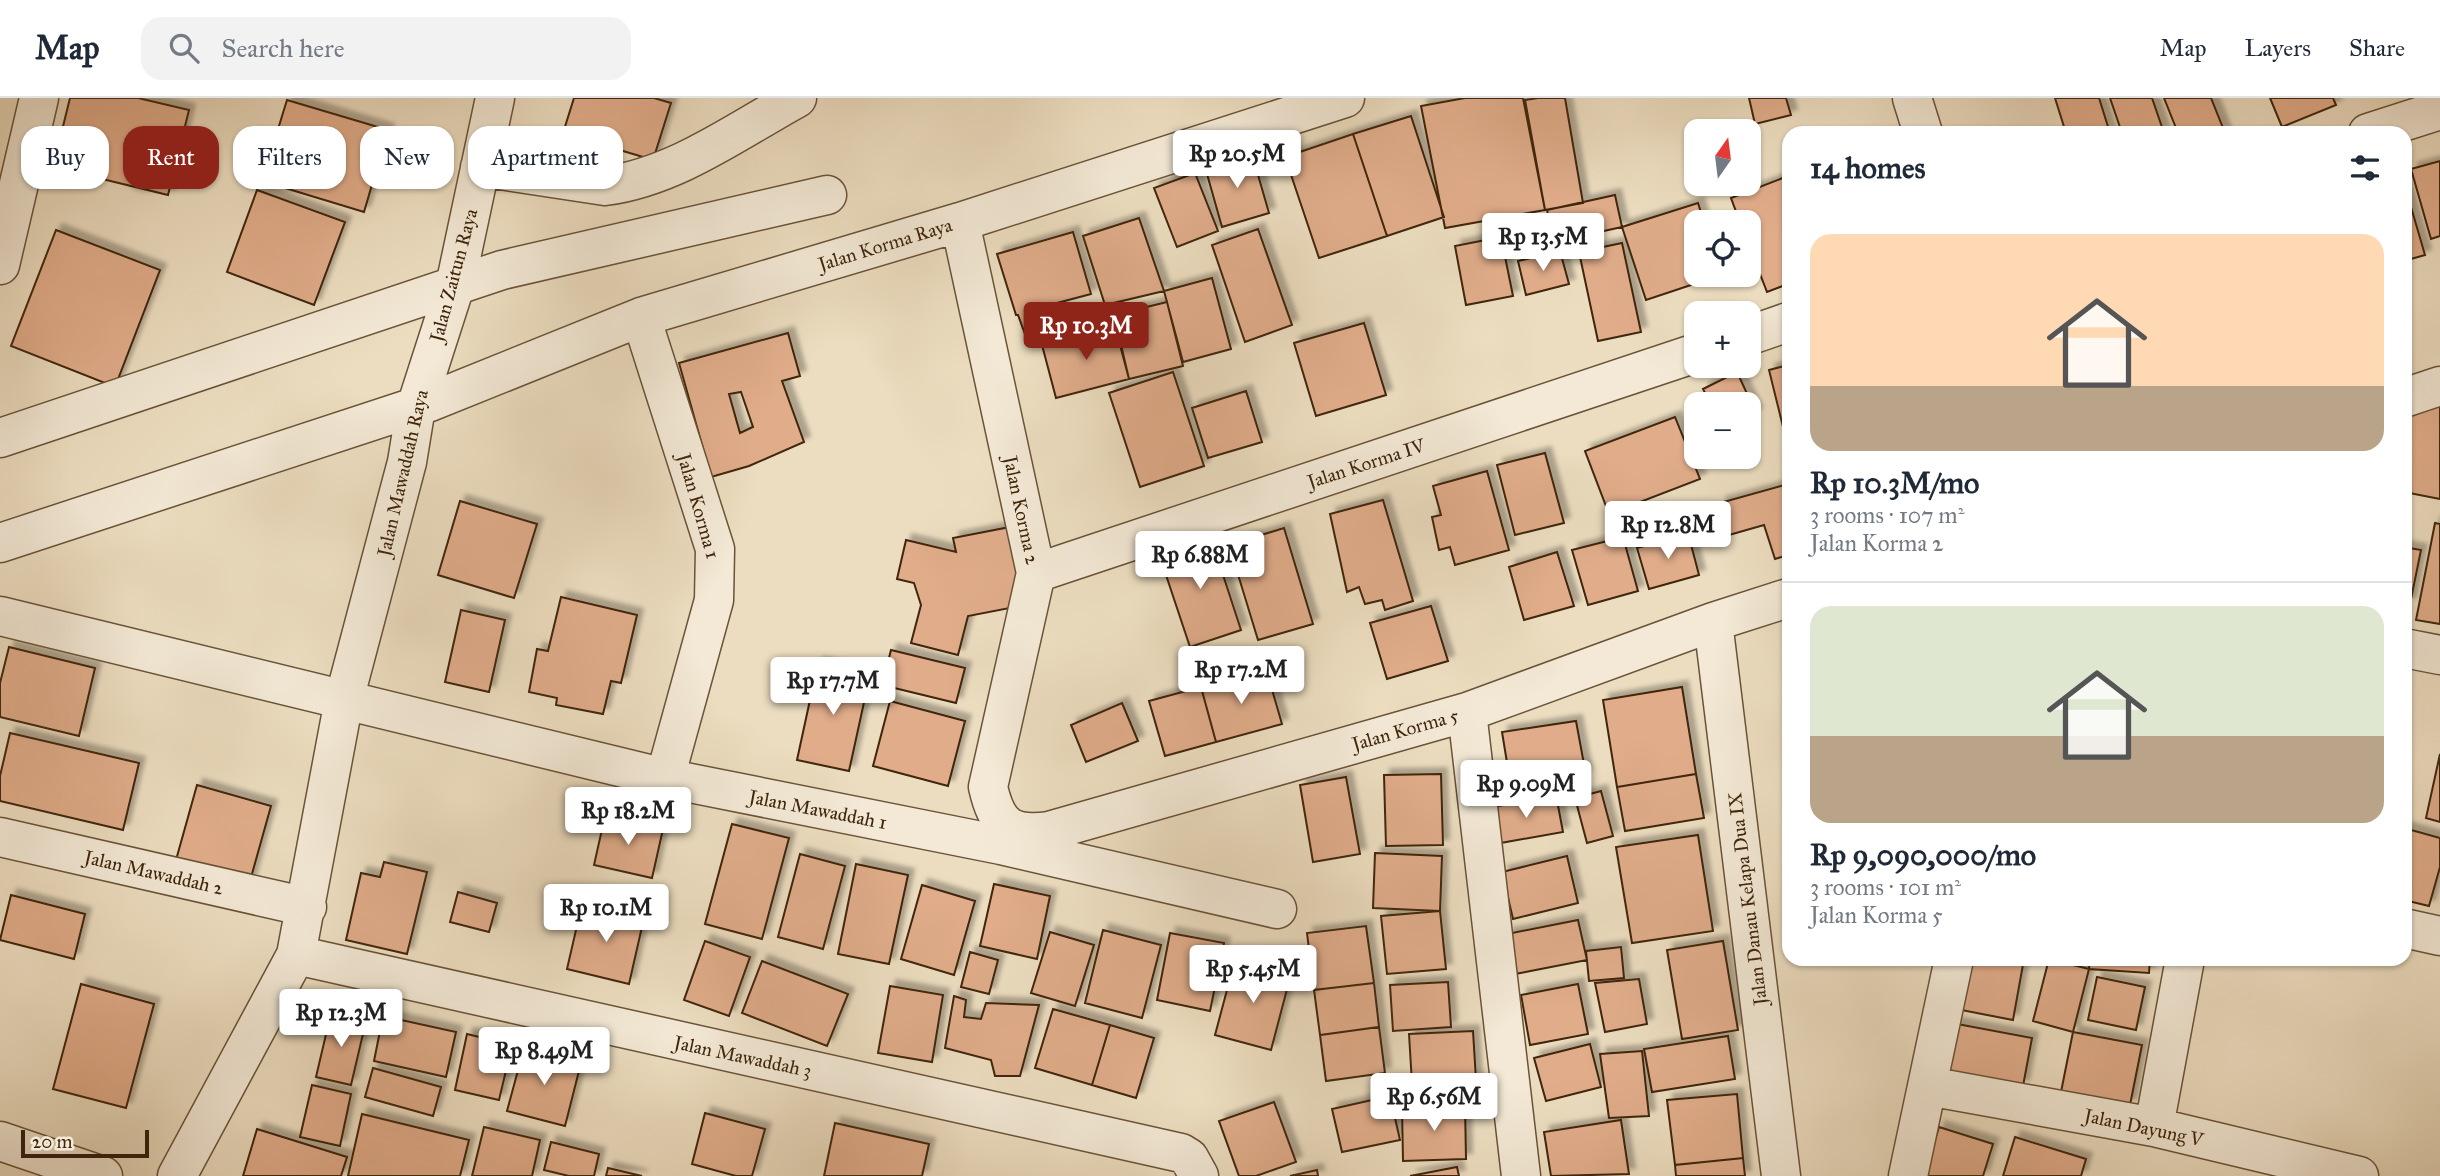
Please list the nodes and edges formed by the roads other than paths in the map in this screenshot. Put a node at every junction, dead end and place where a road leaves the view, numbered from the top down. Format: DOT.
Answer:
graph roads {
  1 [pos="39,98"];
  2 [pos="495,98"];
  3 [pos="797,98"];
  4 [pos="1345,98"];
  5 [pos="1912,98"];
  6 [pos="2440,110"];
  7 [pos="489,126"];
  8 [pos="1921,126"];
  9 [pos="2390,126"];
  10 [pos="13,152"];
  11 [pos="623,184"];
  12 [pos="475,189"];
  13 [pos="827,195"];
  14 [pos="960,222"];
  15 [pos="0,265"];
  16 [pos="455,286"];
  17 [pos="641,317"];
  18 [pos="1782,324"];
  19 [pos="1761,331"];
  20 [pos="1684,357"];
  21 [pos="2440,386"];
  22 [pos="424,393"];
  23 [pos="2412,395"];
  24 [pos="0,438"];
  25 [pos="0,543"];
  26 [pos="1036,573"];
  27 [pos="1782,600"];
  28 [pos="0,616"];
  29 [pos="1713,622"];
  30 [pos="2412,650"];
  31 [pos="2440,655"];
  32 [pos="351,701"];
  33 [pos="1467,712"];
  34 [pos="665,778"];
  35 [pos="0,837"];
  36 [pos="1010,839"];
  37 [pos="307,907"];
  38 [pos="1277,909"];
  39 [pos="2412,930"];
  40 [pos="2440,936"];
  41 [pos="302,957"];
  42 [pos="1953,966"];
  43 [pos="2184,966"];
  44 [pos="1928,1086"];
  45 [pos="2154,1127"];
  46 [pos="0,1141"];
  47 [pos="1194,1167"];
  48 [pos="103,1176"];
  49 [pos="177,1176"];
  50 [pos="194,1176"];
  51 [pos="1521,1176"];
  52 [pos="1781,1176"];
  53 [pos="1908,1176"];
  54 [pos="2359,1176"];
  1 -- 10 [label="street"];
  2 -- 7 [label="street, Jalan Zaitun Raya"];
  3 -- 11 [label="street"];
  4 -- 14 [label="street, Jalan Korma Raya"];
  5 -- 8 [label="street"];
  6 -- 9 [label="street"];
  10 -- 15 [label="street"];
  12 -- 16 [label="street, Jalan Zaitun Raya"];
  13 -- 16 [label="street"];
  14 -- 17 [label="street, Jalan Korma Raya"];
  14 -- 26 [label="street, Jalan Korma 2"];
  16 -- 22 [label="street, Jalan Zaitun Raya"];
  16 -- 24 [label="street"];
  17 -- 22 [label="street, Jalan Korma Raya"];
  17 -- 34 [label="street, Jalan Korma 1"];
  18 -- 19 [label="street"];
  20 -- 26 [label="street, Jalan Korma IV"];
  21 -- 23 [label="street"];
  22 -- 25 [label="street, Jalan Korma Raya"];
  22 -- 32 [label="street, Jalan Mawaddah Raya"];
  26 -- 36 [label="street, Jalan Korma 2"];
  27 -- 29 [label="street, Jalan Korma 5"];
  28 -- 32 [label="street, Jalan Mawaddah 1"];
  29 -- 33 [label="street, Jalan Korma 5"];
  29 -- 52 [label="street, Jalan Danau Kelapa Dua IX"];
  30 -- 31 [label="street"];
  32 -- 34 [label="street, Jalan Mawaddah 1"];
  32 -- 37 [label="street, Jalan Mawaddah Raya"];
  32 -- 41 [label="street, Jalan Mawaddah Raya"];
  33 -- 36 [label="street, Jalan Korma 5"];
  33 -- 51 [label="street"];
  34 -- 36 [label="street, Jalan Mawaddah 1"];
  35 -- 37 [label="street, Jalan Mawaddah 2"];
  36 -- 38 [label="street, Jalan Mawaddah 1"];
  37 -- 41 [label="street, Jalan Mawaddah Raya"];
  39 -- 40 [label="street"];
  41 -- 47 [label="street, Jalan Mawaddah 3"];
  41 -- 49 [label="street, Jalan Mawaddah Raya"];
  41 -- 50 [label="street, Jalan Mawaddah Raya"];
  42 -- 44 [label="street"];
  43 -- 45 [label="street"];
  44 -- 45 [label="street, Jalan Dayung V"];
  44 -- 53 [label="street"];
  45 -- 54 [label="street, Jalan Dayung V"];
  46 -- 48 [label="street"];
}
